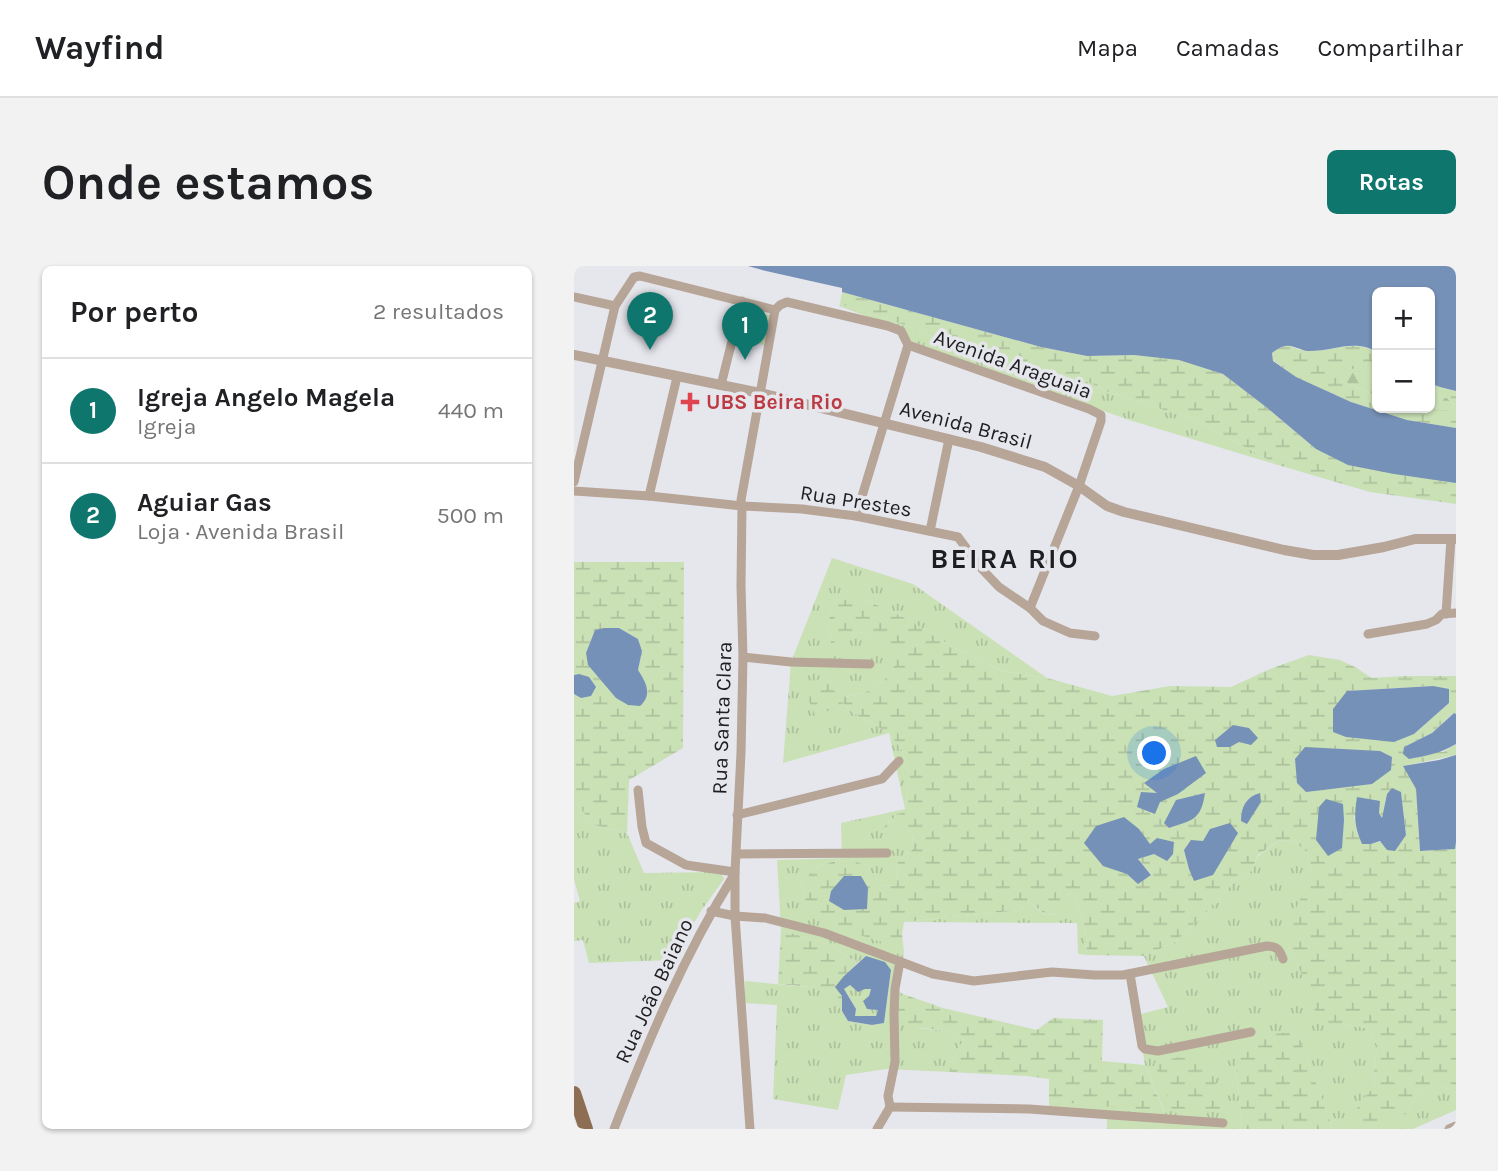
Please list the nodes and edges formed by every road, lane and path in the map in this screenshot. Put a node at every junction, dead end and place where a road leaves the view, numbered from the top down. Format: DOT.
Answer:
graph roads {
  1 [pos="574,297"];
  2 [pos="742,301"];
  3 [pos="615,306"];
  4 [pos="775,310"];
  5 [pos="908,345"];
  6 [pos="574,355"];
  7 [pos="602,361"];
  8 [pos="677,377"];
  9 [pos="721,385"];
  10 [pos="760,393"];
  11 [pos="885,423"];
  12 [pos="949,439"];
  13 [pos="574,482"];
  14 [pos="1079,485"];
  15 [pos="574,491"];
  16 [pos="649,496"];
  17 [pos="742,506"];
  18 [pos="856,516"];
  19 [pos="930,531"];
  20 [pos="1454,539"];
  21 [pos="1030,608"];
  22 [pos="1451,613"];
  23 [pos="1368,634"];
  24 [pos="1095,636"];
  25 [pos="743,657"];
  26 [pos="870,664"];
  27 [pos="899,761"];
  28 [pos="638,790"];
  29 [pos="737,815"];
  30 [pos="887,853"];
  31 [pos="737,855"];
  32 [pos="735,872"];
  33 [pos="711,911"];
  34 [pos="735,916"];
  35 [pos="1283,958"];
  36 [pos="900,961"];
  37 [pos="1130,974"];
  38 [pos="1251,1032"];
  39 [pos="574,1093"];
  40 [pos="890,1107"];
  41 [pos="577,1113"];
  42 [pos="1223,1123"];
  43 [pos="1456,1126"];
  44 [pos="586,1129"];
  45 [pos="614,1129"];
  46 [pos="750,1129"];
  47 [pos="877,1129"];
  48 [pos="1449,1129"];
  1 -- 3 [label="street"];
  2 -- 3 [label="street, Avenida Araguaia"];
  2 -- 4 [label="street, Avenida Araguaia"];
  2 -- 9 [label="street"];
  3 -- 7 [label="street"];
  4 -- 5 [label="street, Avenida Araguaia"];
  4 -- 10 [label="street, Rua Santa Clara"];
  5 -- 11 [label="street"];
  5 -- 14 [label="street, Avenida Araguaia"];
  6 -- 7 [label="street, Avenida Brasil"];
  7 -- 8 [label="street, Avenida Brasil"];
  7 -- 13 [label="street"];
  8 -- 9 [label="street, Avenida Brasil"];
  8 -- 16 [label="street"];
  9 -- 10 [label="street, Avenida Brasil"];
  10 -- 11 [label="street, Avenida Brasil"];
  10 -- 17 [label="street, Rua Santa Clara"];
  11 -- 12 [label="street, Avenida Brasil"];
  11 -- 18 [label="street"];
  12 -- 14 [label="street, Avenida Brasil"];
  12 -- 19 [label="street"];
  14 -- 20 [label="street, Avenida Brasil"];
  14 -- 21 [label="street"];
  15 -- 16 [label="street, Rua Prestes"];
  16 -- 17 [label="street, Rua Prestes"];
  17 -- 18 [label="street, Rua Prestes"];
  17 -- 25 [label="street, Rua Santa Clara"];
  18 -- 19 [label="street, Rua Prestes"];
  19 -- 21 [label="street, Rua Prestes"];
  20 -- 22 [label="street"];
  21 -- 24 [label="street, Rua Prestes"];
  22 -- 23 [label="street"];
  25 -- 26 [label="street"];
  25 -- 29 [label="street, Rua Santa Clara"];
  27 -- 29 [label="street"];
  28 -- 32 [label="street"];
  29 -- 31 [label="street, Rua Santa Clara"];
  30 -- 31 [label="street"];
  31 -- 32 [label="street, Rua Santa Clara"];
  32 -- 33 [label="street, Rua João Baiano"];
  32 -- 34 [label="street, Rua Santa Clara"];
  33 -- 34 [label="street"];
  33 -- 45 [label="street, Rua João Baiano"];
  34 -- 36 [label="street"];
  34 -- 46 [label="street, Rua Santa Clara"];
  35 -- 37 [label="street"];
  36 -- 37 [label="street"];
  36 -- 40 [label="street"];
  37 -- 38 [label="street"];
  39 -- 41 [label="main road"];
  40 -- 42 [label="street"];
  40 -- 47 [label="street"];
  41 -- 44 [label="main road"];
  43 -- 48 [label="street"];
}
